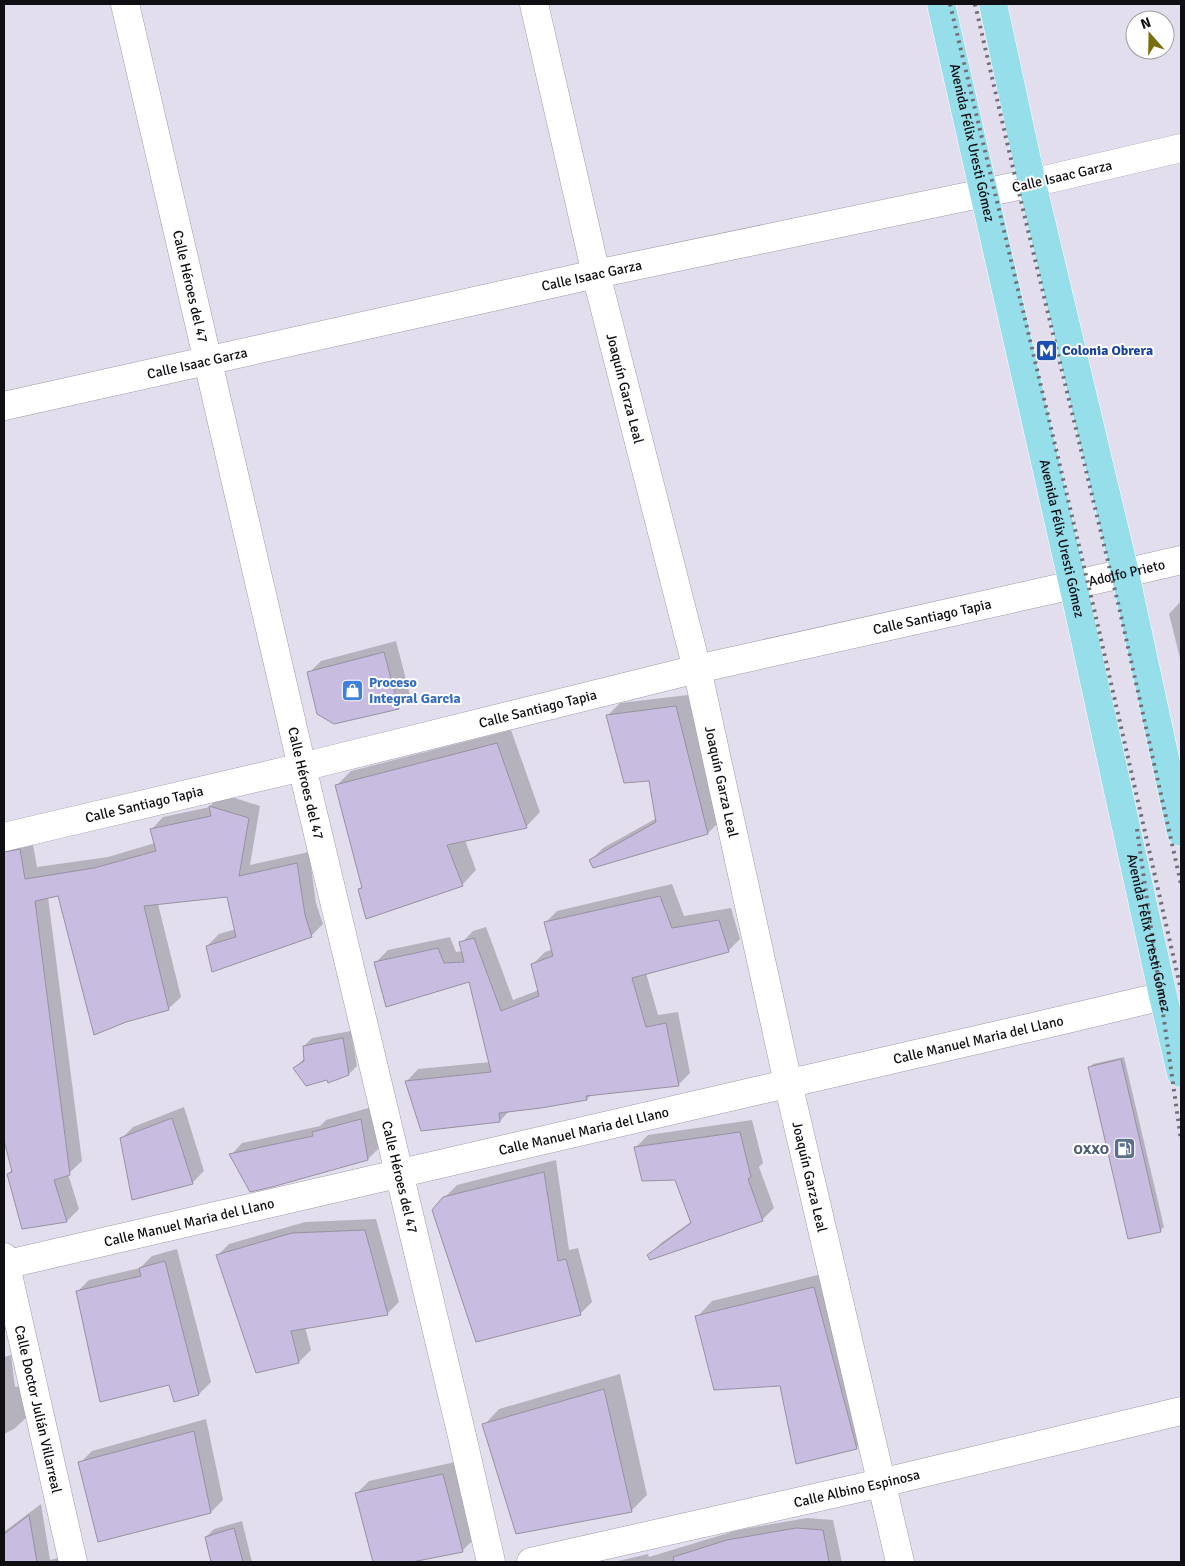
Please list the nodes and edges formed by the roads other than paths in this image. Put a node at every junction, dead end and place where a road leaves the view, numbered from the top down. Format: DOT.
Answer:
graph roads {
  1 [pos="125,4"];
  2 [pos="534,4"];
  3 [pos="941,4"];
  4 [pos="993,4"];
  5 [pos="1181,148"];
  6 [pos="1032,183"];
  7 [pos="984,193"];
  8 [pos="596,274"];
  9 [pos="208,362"];
  10 [pos="4,406"];
  11 [pos="1181,560"];
  12 [pos="1125,573"];
  13 [pos="1073,585"];
  14 [pos="697,669"];
  15 [pos="302,767"];
  16 [pos="1181,832"];
  17 [pos="4,838"];
  18 [pos="1163,996"];
  19 [pos="1181,1074"];
  20 [pos="788,1083"];
  21 [pos="400,1174"];
  22 [pos="4,1262"];
  23 [pos="1181,1411"];
  24 [pos="881,1482"];
  25 [pos="73,1562"];
  26 [pos="491,1562"];
  27 [pos="531,1562"];
  28 [pos="900,1562"];
  1 -- 9 [label="street, Calle Héroes del 47"];
  2 -- 8 [label="street, Joaquín Garza Leal"];
  3 -- 7 [label="main road, Avenida Félix Uresti Gómez"];
  4 -- 6 [label="main road"];
  5 -- 6 [label="street, Calle Isaac Garza"];
  6 -- 7 [label="street, Calle Isaac Garza"];
  6 -- 12 [label="main road"];
  7 -- 8 [label="street, Calle Isaac Garza"];
  7 -- 13 [label="main road, Avenida Félix Uresti Gómez"];
  8 -- 9 [label="street, Calle Isaac Garza"];
  8 -- 14 [label="street, Joaquín Garza Leal"];
  9 -- 10 [label="street, Calle Isaac Garza"];
  9 -- 15 [label="street, Calle Héroes del 47"];
  11 -- 12 [label="street, Adolfo Prieto"];
  12 -- 13 [label="street, Adolfo Prieto"];
  12 -- 16 [label="main road"];
  13 -- 14 [label="street, Calle Santiago Tapia"];
  13 -- 18 [label="main road, Avenida Félix Uresti Gómez"];
  14 -- 15 [label="street, Calle Santiago Tapia"];
  14 -- 20 [label="street, Joaquín Garza Leal"];
  15 -- 17 [label="street, Calle Santiago Tapia"];
  15 -- 21 [label="street, Calle Héroes del 47"];
  18 -- 19 [label="main road, Avenida Félix Uresti Gómez"];
  18 -- 20 [label="street, Calle Manuel Maria del Llano"];
  20 -- 21 [label="street, Calle Manuel Maria del Llano"];
  20 -- 24 [label="street, Joaquín Garza Leal"];
  21 -- 22 [label="street, Calle Manuel Maria del Llano"];
  21 -- 26 [label="street, Calle Héroes del 47"];
  22 -- 25 [label="street, Calle Doctor Julián Villarreal"];
  23 -- 24 [label="street, Calle Albino Espinosa"];
  24 -- 27 [label="street, Calle Albino Espinosa"];
  24 -- 28 [label="street, Joaquín Garza Leal"];
}
